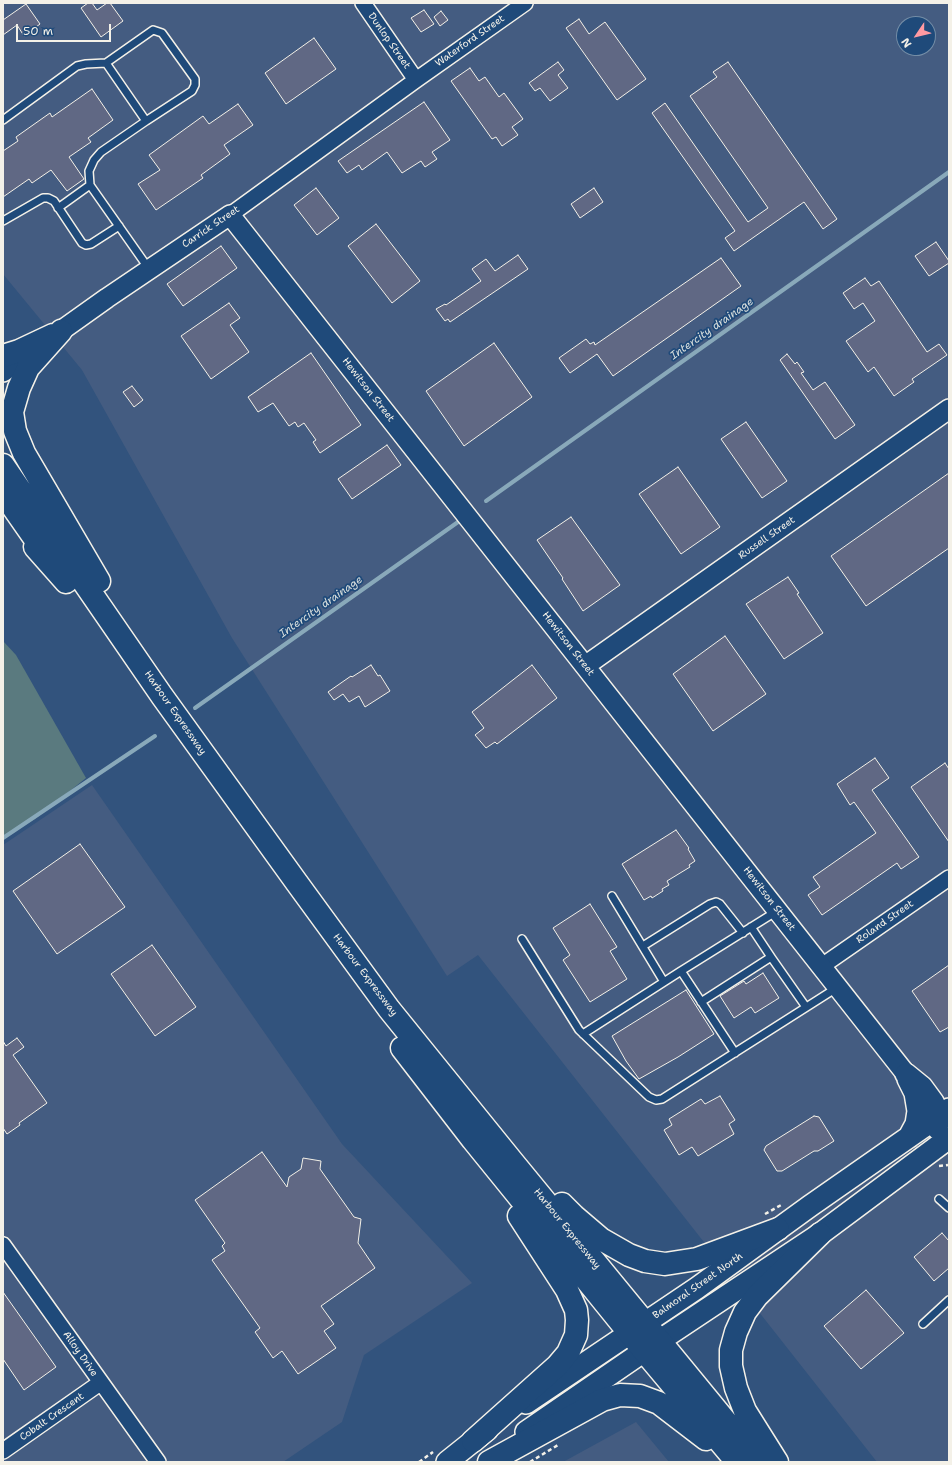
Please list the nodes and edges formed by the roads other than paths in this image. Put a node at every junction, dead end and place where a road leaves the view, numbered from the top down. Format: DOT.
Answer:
graph roads {
  1 [pos="362,3"];
  2 [pos="525,3"];
  3 [pos="106,63"];
  4 [pos="416,80"];
  5 [pos="3,120"];
  6 [pos="146,121"];
  7 [pos="90,185"];
  8 [pos="58,208"];
  9 [pos="230,215"];
  10 [pos="3,221"];
  11 [pos="119,226"];
  12 [pos="150,269"];
  13 [pos="61,331"];
  14 [pos="3,356"];
  15 [pos="3,372"];
  16 [pos="949,409"];
  17 [pos="3,464"];
  18 [pos="3,493"];
  19 [pos="3,510"];
  20 [pos="66,582"];
  21 [pos="585,666"];
  22 [pos="152,681"];
  23 [pos="949,878"];
  24 [pos="612,896"];
  25 [pos="778,910"];
  26 [pos="752,927"];
  27 [pos="743,933"];
  28 [pos="522,939"];
  29 [pos="643,946"];
  30 [pos="771,957"];
  31 [pos="822,966"];
  32 [pos="681,971"];
  33 [pos="664,982"];
  34 [pos="838,987"];
  35 [pos="701,1002"];
  36 [pos="806,1007"];
  37 [pos="583,1034"];
  38 [pos="735,1053"];
  39 [pos="906,1074"];
  40 [pos="439,1097"];
  41 [pos="945,1112"];
  42 [pos="475,1116"];
  43 [pos="909,1137"];
  44 [pos="949,1138"];
  45 [pos="939,1199"];
  46 [pos="854,1208"];
  47 [pos="949,1208"];
  48 [pos="778,1229"];
  49 [pos="820,1234"];
  50 [pos="3,1245"];
  51 [pos="949,1300"];
  52 [pos="922,1324"];
  53 [pos="637,1328"];
  54 [pos="652,1346"];
  55 [pos="100,1383"];
  56 [pos="474,1441"];
  57 [pos="3,1451"];
  58 [pos="158,1462"];
  59 [pos="447,1462"];
  60 [pos="483,1462"];
  61 [pos="489,1462"];
  62 [pos="736,1462"];
  63 [pos="759,1462"];
  64 [pos="777,1462"];
  1 -- 4 [label="street, Dunlop Street"];
  2 -- 4 [label="street, Waterford Street"];
  3 -- 5 [label="lane"];
  3 -- 6 [label="lane"];
  3 -- 6 [label="lane"];
  4 -- 9 [label="street, Carrick Street"];
  6 -- 7 [label="lane"];
  7 -- 8 [label="lane"];
  7 -- 11 [label="lane"];
  8 -- 10 [label="lane"];
  8 -- 11 [label="lane"];
  9 -- 12 [label="street, Carrick Street"];
  9 -- 21 [label="street, Hewitson Street"];
  11 -- 12 [label="lane"];
  12 -- 13 [label="street, Carrick Street"];
  13 -- 14 [label="main road"];
  13 -- 15 [label="street, Carrick Street"];
  13 -- 22 [label="main road"];
  16 -- 21 [label="street, Russell Street"];
  17 -- 22 [label="main road, Harbour Expressway"];
  18 -- 20 [label="main road, Harbour Expressway"];
  19 -- 20 [label="main road"];
  20 -- 40 [label="main road, Harbour Expressway"];
  21 -- 25 [label="street, Hewitson Street"];
  22 -- 42 [label="main road, Harbour Expressway"];
  23 -- 31 [label="street, Roland Street"];
  24 -- 29 [label="lane"];
  25 -- 26 [label="lane"];
  25 -- 31 [label="street, Hewitson Street"];
  26 -- 27 [label="lane"];
  26 -- 30 [label="lane"];
  27 -- 29 [label="lane"];
  27 -- 32 [label="lane"];
  28 -- 37 [label="lane"];
  29 -- 33 [label="lane"];
  30 -- 35 [label="lane"];
  30 -- 36 [label="lane"];
  31 -- 34 [label="street, Hewitson Street"];
  32 -- 33 [label="lane"];
  32 -- 35 [label="lane"];
  33 -- 37 [label="lane"];
  34 -- 36 [label="lane"];
  34 -- 39 [label="street, Hewitson Street"];
  35 -- 38 [label="lane"];
  36 -- 38 [label="lane"];
  37 -- 38 [label="lane"];
  39 -- 41 [label="main road"];
  39 -- 43 [label="main road"];
  40 -- 53 [label="main road, Harbour Expressway"];
  40 -- 56 [label="main road"];
  41 -- 43 [label="main road, Balmoral Street North"];
  41 -- 46 [label="main road"];
  42 -- 48 [label="main road"];
  42 -- 53 [label="main road, Harbour Expressway"];
  43 -- 48 [label="main road, Balmoral Street North"];
  44 -- 46 [label="main road"];
  45 -- 47 [label="lane"];
  46 -- 49 [label="main road"];
  48 -- 53 [label="main road, Balmoral Street North"];
  49 -- 54 [label="main road"];
  49 -- 64 [label="main road"];
  50 -- 55 [label="street, Alloy Drive"];
  51 -- 52 [label="lane"];
  53 -- 54 [label="main road, Harbour Expressway"];
  53 -- 56 [label="main road, Balmoral Street North"];
  54 -- 60 [label="main road"];
  54 -- 62 [label="main road, Harbour Expressway"];
  54 -- 63 [label="main road, Harbour Expressway"];
  55 -- 57 [label="street, Cobalt Crescent"];
  55 -- 58 [label="street, Alloy Drive"];
  56 -- 59 [label="main road, Balmoral Street North"];
  61 -- 62 [label="main road"];
}
